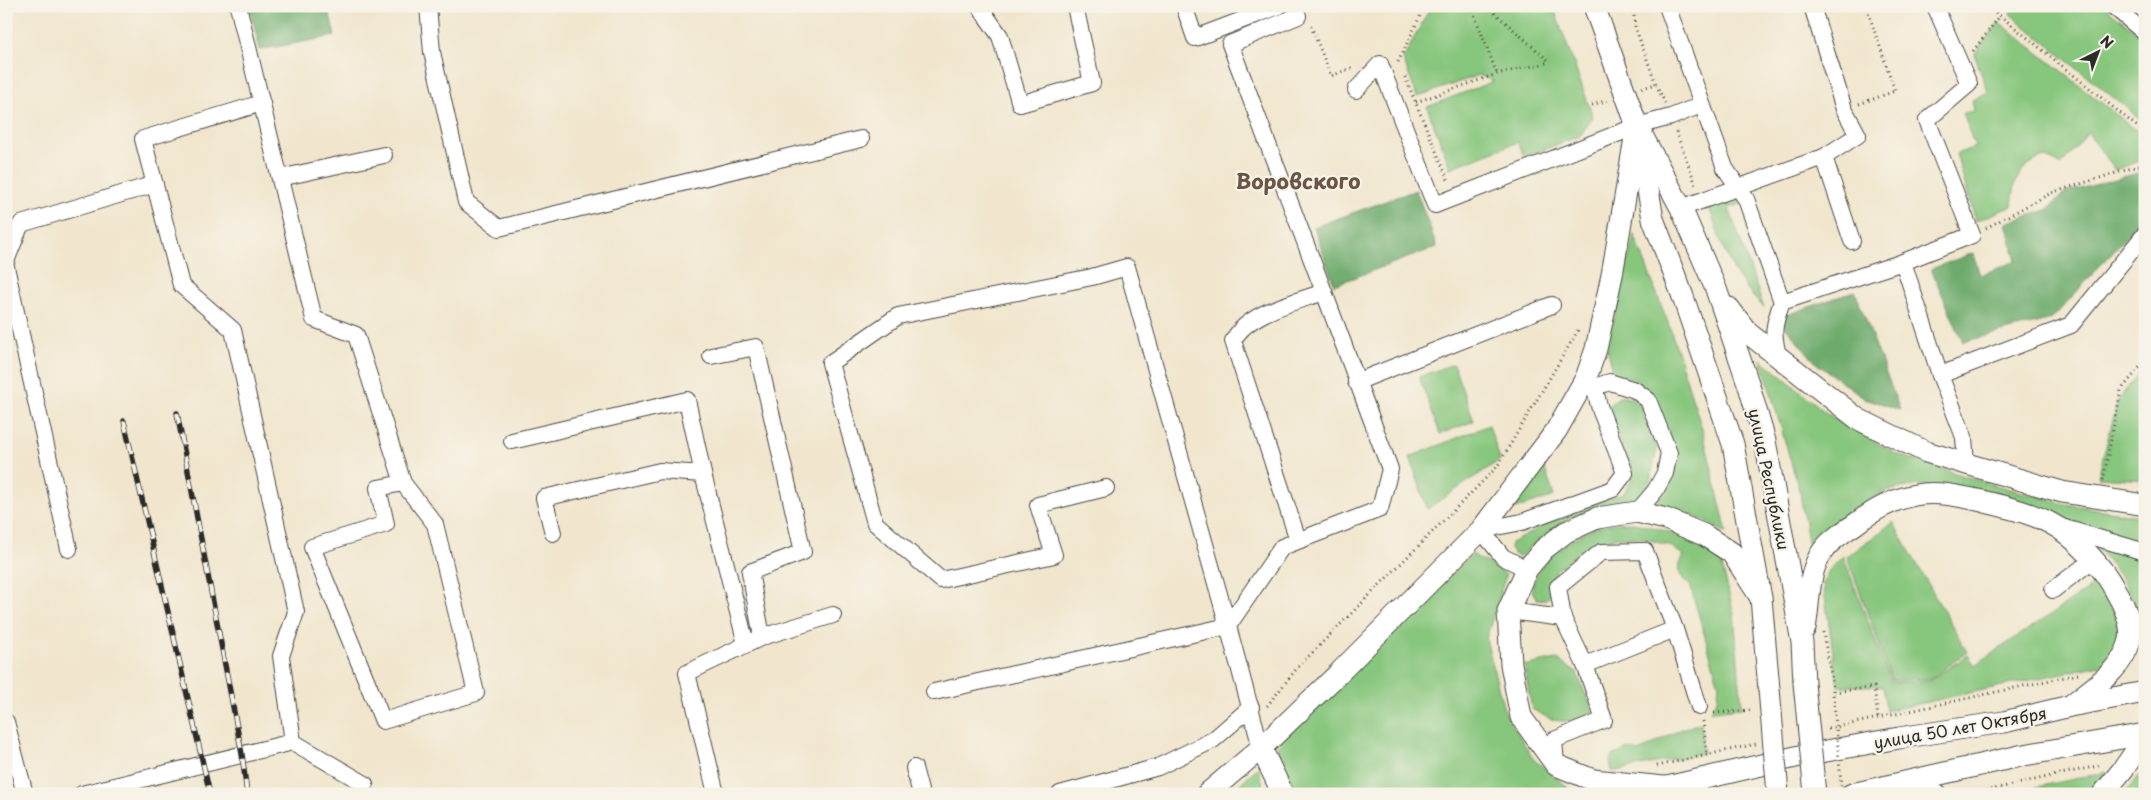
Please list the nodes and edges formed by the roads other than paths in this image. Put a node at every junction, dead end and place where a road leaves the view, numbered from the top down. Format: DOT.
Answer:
graph roads {
  1 [pos="238,6"];
  2 [pos="428,6"];
  3 [pos="978,6"];
  4 [pos="1075,6"];
  5 [pos="1184,6"];
  6 [pos="1278,6"];
  7 [pos="1294,6"];
  8 [pos="1594,6"];
  9 [pos="1667,6"];
  10 [pos="1812,6"];
  11 [pos="1936,6"];
  12 [pos="2113,6"];
  13 [pos="2145,33"];
  14 [pos="1356,90"];
  15 [pos="262,104"];
  16 [pos="1701,105"];
  17 [pos="1637,126"];
  18 [pos="861,139"];
  19 [pos="384,155"];
  20 [pos="1824,157"];
  21 [pos="280,178"];
  22 [pos="155,184"];
  23 [pos="1738,187"];
  24 [pos="1681,208"];
  25 [pos="2145,234"];
  26 [pos="1852,241"];
  27 [pos="6,261"];
  28 [pos="1902,262"];
  29 [pos="6,267"];
  30 [pos="1716,290"];
  31 [pos="1324,292"];
  32 [pos="1782,302"];
  33 [pos="1552,305"];
  34 [pos="711,356"];
  35 [pos="1779,359"];
  36 [pos="1940,375"];
  37 [pos="1356,382"];
  38 [pos="1590,382"];
  39 [pos="512,441"];
  40 [pos="1966,465"];
  41 [pos="703,474"];
  42 [pos="403,483"];
  43 [pos="1106,488"];
  44 [pos="2145,505"];
  45 [pos="1637,512"];
  46 [pos="2052,524"];
  47 [pos="1481,530"];
  48 [pos="553,533"];
  49 [pos="1298,540"];
  50 [pos="68,550"];
  51 [pos="2145,552"];
  52 [pos="2094,559"];
  53 [pos="1527,568"];
  54 [pos="2053,590"];
  55 [pos="1762,598"];
  56 [pos="1508,611"];
  57 [pos="834,615"];
  58 [pos="1563,618"];
  59 [pos="1228,626"];
  60 [pos="1675,629"];
  61 [pos="762,637"];
  62 [pos="2137,638"];
  63 [pos="1802,642"];
  64 [pos="746,644"];
  65 [pos="1585,666"];
  66 [pos="934,692"];
  67 [pos="2145,692"];
  68 [pos="2070,706"];
  69 [pos="1704,711"];
  70 [pos="1253,714"];
  71 [pos="6,722"];
  72 [pos="2145,736"];
  73 [pos="293,742"];
  74 [pos="1261,748"];
  75 [pos="2145,760"];
  76 [pos="1556,765"];
  77 [pos="914,768"];
  78 [pos="2124,768"];
  79 [pos="1903,783"];
  80 [pos="365,784"];
  81 [pos="1664,788"];
  82 [pos="25,794"];
  83 [pos="82,794"];
  84 [pos="716,794"];
  85 [pos="921,794"];
  86 [pos="1060,794"];
  87 [pos="1207,794"];
  88 [pos="1283,794"];
  89 [pos="1638,794"];
  90 [pos="1778,794"];
  91 [pos="1815,794"];
  92 [pos="1852,794"];
  93 [pos="1936,794"];
  94 [pos="2102,794"];
  1 -- 15 [label="street"];
  2 -- 18 [label="street"];
  3 -- 4 [label="street"];
  5 -- 6 [label="street"];
  7 -- 31 [label="street"];
  8 -- 17 [label="main road, улица Республики"];
  9 -- 16 [label="street"];
  10 -- 20 [label="street"];
  11 -- 28 [label="street"];
  12 -- 13 [label="street"];
  14 -- 17 [label="street"];
  15 -- 21 [label="street"];
  15 -- 22 [label="street"];
  16 -- 17 [label="street"];
  16 -- 23 [label="street"];
  17 -- 24 [label="main road, улица Республики"];
  17 -- 38 [label="main road"];
  17 -- 55 [label="main road, улица Республики"];
  19 -- 21 [label="street"];
  20 -- 23 [label="street"];
  20 -- 26 [label="street"];
  21 -- 42 [label="street"];
  22 -- 27 [label="street"];
  22 -- 73 [label="street"];
  23 -- 24 [label="street"];
  23 -- 32 [label="street"];
  24 -- 30 [label="main road, улица Республики"];
  25 -- 36 [label="street"];
  28 -- 32 [label="street"];
  28 -- 36 [label="street"];
  29 -- 50 [label="street"];
  30 -- 35 [label="main road"];
  30 -- 63 [label="main road, улица Республики"];
  31 -- 37 [label="street"];
  31 -- 49 [label="street"];
  32 -- 35 [label="street"];
  33 -- 37 [label="street"];
  34 -- 61 [label="street"];
  35 -- 40 [label="main road"];
  36 -- 40 [label="street"];
  37 -- 49 [label="street"];
  38 -- 45 [label="street"];
  38 -- 47 [label="main road"];
  38 -- 47 [label="street"];
  39 -- 41 [label="street"];
  40 -- 44 [label="main road"];
  41 -- 48 [label="street"];
  41 -- 64 [label="street"];
  42 -- 42 [label="street"];
  43 -- 59 [label="street"];
  45 -- 53 [label="main road"];
  45 -- 55 [label="main road"];
  46 -- 51 [label="street"];
  46 -- 52 [label="main road"];
  46 -- 63 [label="main road"];
  47 -- 53 [label="street"];
  47 -- 74 [label="main road"];
  49 -- 59 [label="street"];
  52 -- 54 [label="street"];
  52 -- 62 [label="main road"];
  53 -- 56 [label="main road"];
  55 -- 90 [label="main road, улица Республики, bridge"];
  56 -- 58 [label="street"];
  56 -- 76 [label="main road"];
  57 -- 61 [label="street"];
  58 -- 60 [label="street"];
  58 -- 65 [label="street"];
  59 -- 66 [label="street"];
  59 -- 70 [label="street"];
  60 -- 65 [label="street"];
  60 -- 69 [label="street"];
  61 -- 64 [label="street"];
  62 -- 68 [label="main road"];
  63 -- 91 [label="main road, улица Республики, bridge"];
  64 -- 84 [label="street"];
  65 -- 76 [label="street"];
  67 -- 68 [label="main road, улица 50 лет Октября"];
  68 -- 81 [label="main road, улица 50 лет Октября"];
  70 -- 74 [label="street"];
  70 -- 86 [label="street"];
  71 -- 82 [label="street"];
  72 -- 78 [label="main road"];
  72 -- 79 [label="main road"];
  73 -- 80 [label="street"];
  73 -- 83 [label="street"];
  74 -- 87 [label="main road"];
  74 -- 88 [label="main road"];
  75 -- 78 [label="main road"];
  76 -- 81 [label="main road"];
  77 -- 85 [label="street"];
  78 -- 94 [label="main road"];
  79 -- 92 [label="main road"];
  79 -- 93 [label="main road"];
  81 -- 89 [label="main road, улица 50 лет Октября"];
}
